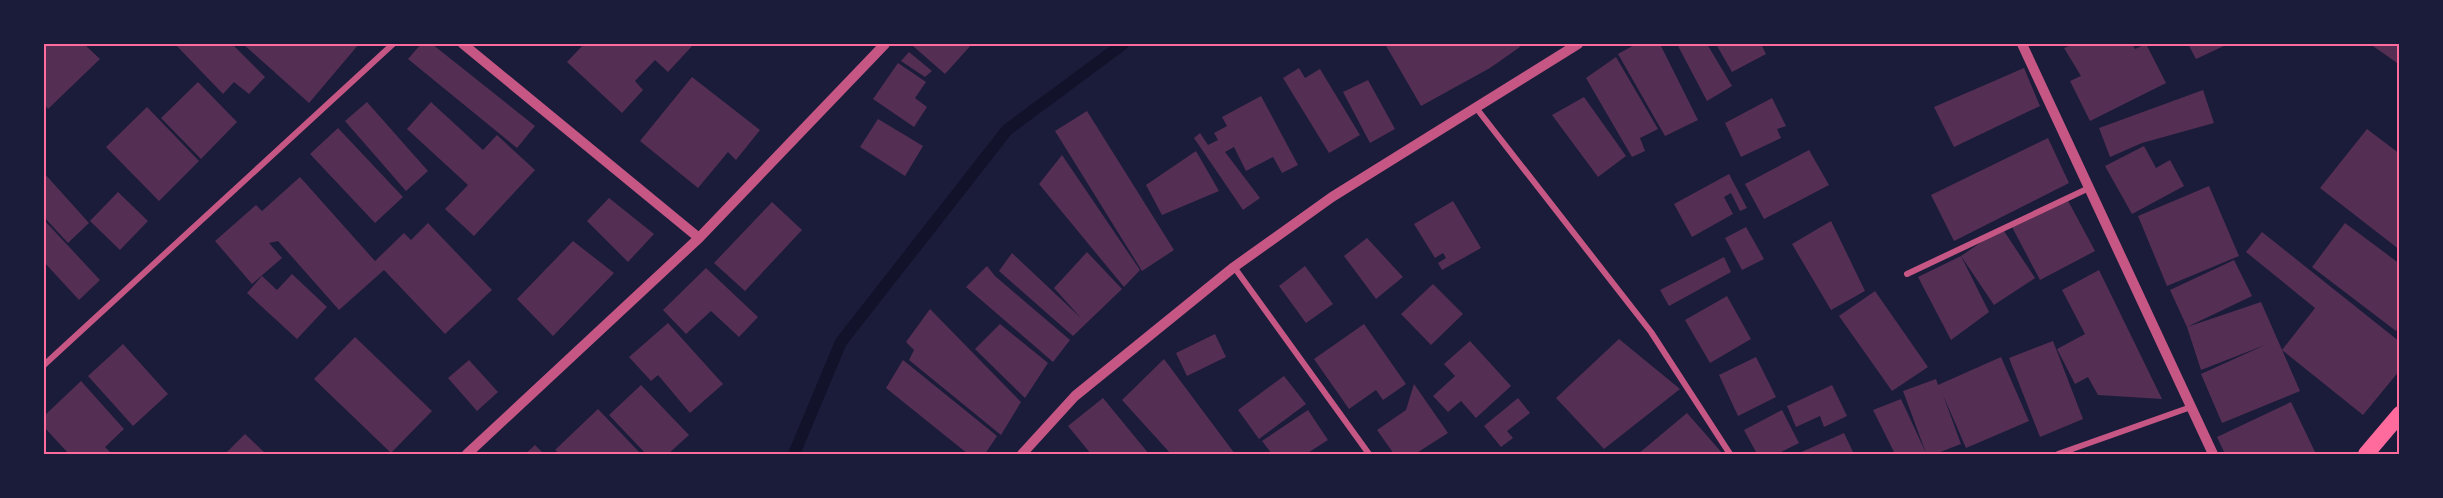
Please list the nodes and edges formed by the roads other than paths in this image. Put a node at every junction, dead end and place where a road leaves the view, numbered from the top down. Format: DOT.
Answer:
graph roads {
  1 [pos="393,44"];
  2 [pos="463,44"];
  3 [pos="885,44"];
  4 [pos="1578,44"];
  5 [pos="2022,44"];
  6 [pos="1477,109"];
  7 [pos="2089,188"];
  8 [pos="699,238"];
  9 [pos="1234,267"];
  10 [pos="1907,274"];
  11 [pos="44,365"];
  12 [pos="2191,407"];
  13 [pos="2400,414"];
  14 [pos="467,454"];
  15 [pos="1022,454"];
  16 [pos="1369,454"];
  17 [pos="1730,454"];
  18 [pos="2058,454"];
  19 [pos="2213,454"];
  20 [pos="2366,454"];
  1 -- 11 [label="street"];
  2 -- 8 [label="street"];
  3 -- 8 [label="street"];
  4 -- 6 [label="street"];
  5 -- 7 [label="street"];
  6 -- 9 [label="street"];
  6 -- 17 [label="street"];
  7 -- 10 [label="street"];
  7 -- 12 [label="street"];
  8 -- 14 [label="street"];
  9 -- 15 [label="street"];
  9 -- 16 [label="street"];
  12 -- 18 [label="street"];
  12 -- 19 [label="street"];
  13 -- 20 [label="highway"];
}
